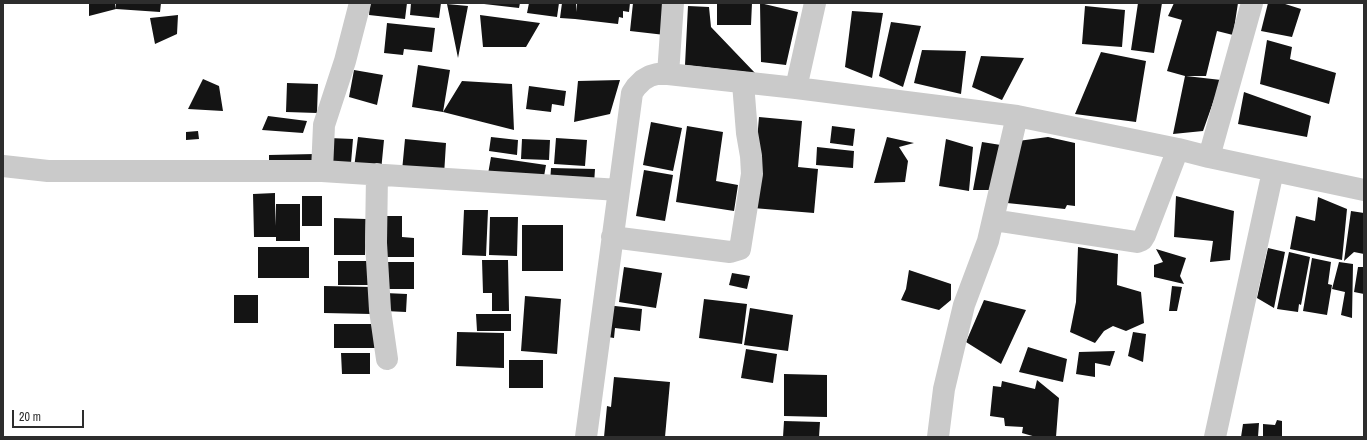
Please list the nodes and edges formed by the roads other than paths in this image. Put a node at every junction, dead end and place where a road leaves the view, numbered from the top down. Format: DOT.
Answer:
graph roads {
  1 [pos="360,3"];
  2 [pos="673,3"];
  3 [pos="815,3"];
  4 [pos="1252,3"];
  5 [pos="668,74"];
  6 [pos="743,83"];
  7 [pos="796,88"];
  8 [pos="1017,116"];
  9 [pos="1178,149"];
  10 [pos="1209,157"];
  11 [pos="3,166"];
  12 [pos="322,170"];
  13 [pos="1273,171"];
  14 [pos="377,174"];
  15 [pos="619,190"];
  16 [pos="1364,190"];
  17 [pos="993,220"];
  18 [pos="612,236"];
  19 [pos="387,359"];
  20 [pos="586,437"];
  21 [pos="938,437"];
  22 [pos="1215,437"];
  1 -- 12 [label="street"];
  2 -- 5 [label="street"];
  3 -- 7 [label="street"];
  4 -- 10 [label="street"];
  5 -- 6 [label="street"];
  5 -- 15 [label="street"];
  6 -- 7 [label="street"];
  6 -- 18 [label="street"];
  7 -- 8 [label="street"];
  8 -- 9 [label="street"];
  8 -- 17 [label="street"];
  9 -- 10 [label="street"];
  9 -- 17 [label="street"];
  10 -- 13 [label="street"];
  11 -- 12 [label="street"];
  12 -- 14 [label="street"];
  13 -- 16 [label="street"];
  13 -- 22 [label="street"];
  14 -- 15 [label="street"];
  14 -- 19 [label="street"];
  15 -- 18 [label="street"];
  17 -- 21 [label="street"];
  18 -- 20 [label="street"];
}
